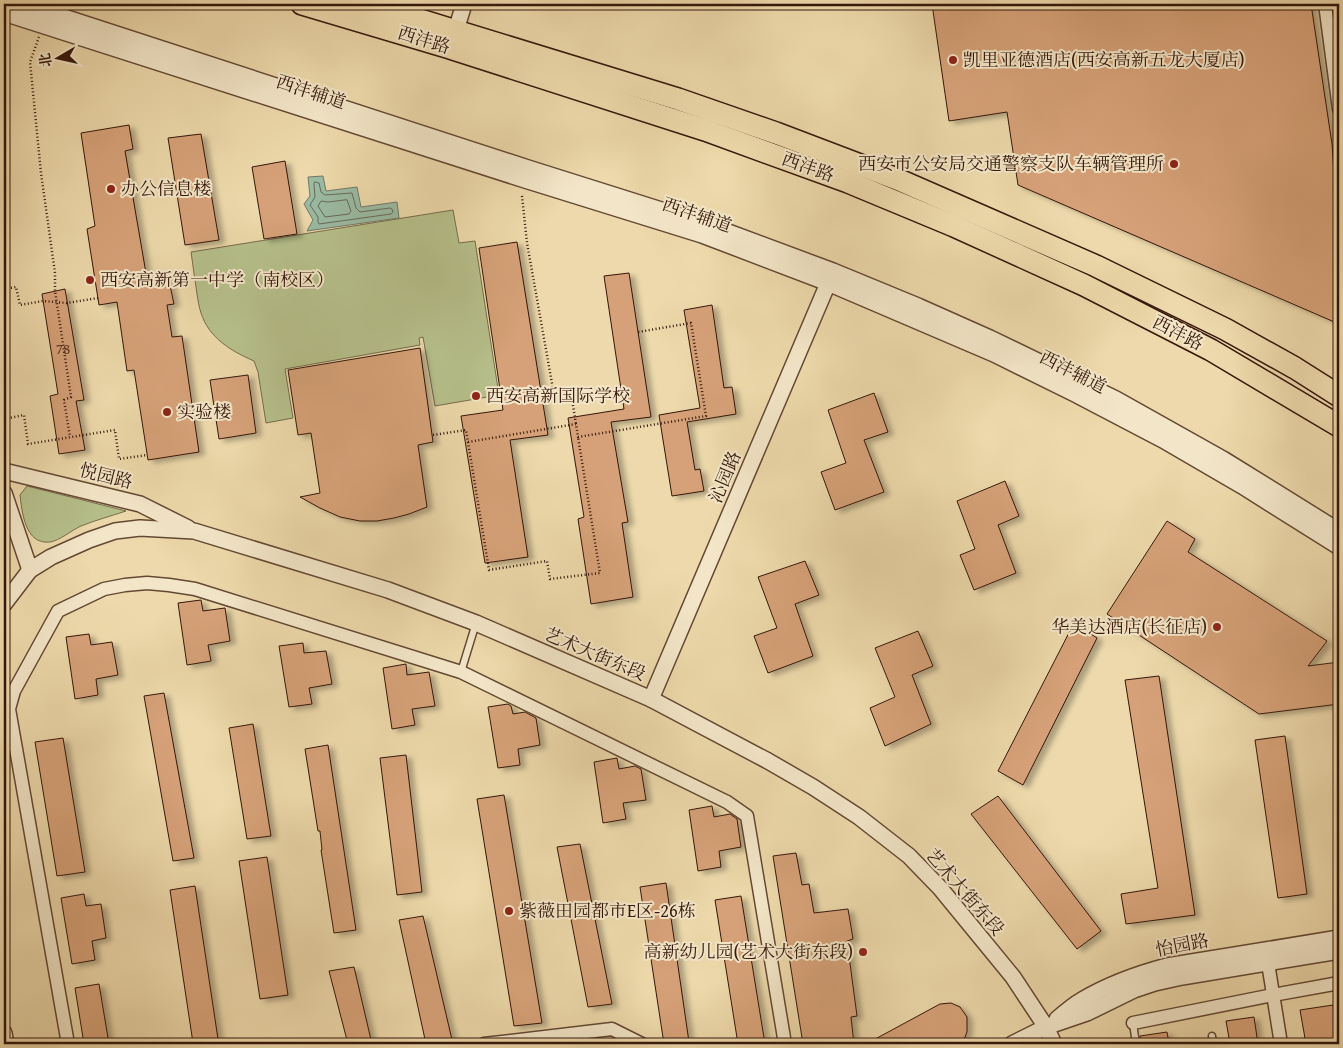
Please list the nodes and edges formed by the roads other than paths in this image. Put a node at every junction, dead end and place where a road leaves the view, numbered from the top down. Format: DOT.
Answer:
graph roads {
  1 [pos="24,4"];
  2 [pos="302,4"];
  3 [pos="368,4"];
  4 [pos="464,4"];
  5 [pos="1325,4"];
  6 [pos="4,13"];
  7 [pos="453,40"];
  8 [pos="1339,109"];
  9 [pos="831,277"];
  10 [pos="1339,396"];
  11 [pos="1339,426"];
  12 [pos="4,471"];
  13 [pos="4,493"];
  14 [pos="194,531"];
  15 [pos="1339,532"];
  16 [pos="1339,547"];
  17 [pos="30,570"];
  18 [pos="4,604"];
  19 [pos="476,623"];
  20 [pos="460,672"];
  21 [pos="651,699"];
  22 [pos="1339,938"];
  23 [pos="1339,951"];
  24 [pos="1268,963"];
  25 [pos="1339,983"];
  26 [pos="1273,995"];
  27 [pos="1133,1023"];
  28 [pos="1046,1027"];
  29 [pos="4,1033"];
  30 [pos="1212,1036"];
  31 [pos="6,1044"];
  32 [pos="68,1044"];
  33 [pos="484,1044"];
  34 [pos="642,1044"];
  35 [pos="785,1044"];
  36 [pos="1012,1044"];
  37 [pos="1054,1044"];
  38 [pos="1136,1044"];
  39 [pos="1213,1044"];
  40 [pos="1281,1044"];
  1 -- 9 [label="street, 西沣辅道"];
  2 -- 7 [label="highway, 西沣路"];
  3 -- 7 [label="highway, 西沣路"];
  4 -- 7 [label="street"];
  5 -- 8 [label="street"];
  6 -- 9 [label="street, 西沣辅道"];
  7 -- 10 [label="highway, 西沣路"];
  7 -- 11 [label="highway, 西沣路"];
  9 -- 15 [label="street, 西沣辅道"];
  9 -- 16 [label="street, 西沣辅道"];
  9 -- 21 [label="street, 沁园路"];
  12 -- 14 [label="street, 悦园路"];
  13 -- 17 [label="street"];
  14 -- 17 [label="street, 艺术大街东段"];
  14 -- 19 [label="street, 艺术大街东段"];
  17 -- 18 [label="street"];
  19 -- 20 [label="lane"];
  19 -- 21 [label="street, 艺术大街东段"];
  20 -- 32 [label="street"];
  20 -- 35 [label="street"];
  21 -- 28 [label="street, 艺术大街东段"];
  22 -- 28 [label="street, 怡园路"];
  23 -- 24 [label="street, 怡园路"];
  24 -- 26 [label="street"];
  24 -- 28 [label="street, 怡园路"];
  25 -- 26 [label="street"];
  26 -- 27 [label="street"];
  26 -- 40 [label="street"];
  27 -- 38 [label="lane"];
  28 -- 36 [label="street, 怡园路"];
  28 -- 37 [label="street, 艺术大街东段"];
  29 -- 31 [label="street"];
  30 -- 39 [label="lane"];
  33 -- 34 [label="street"];
}
